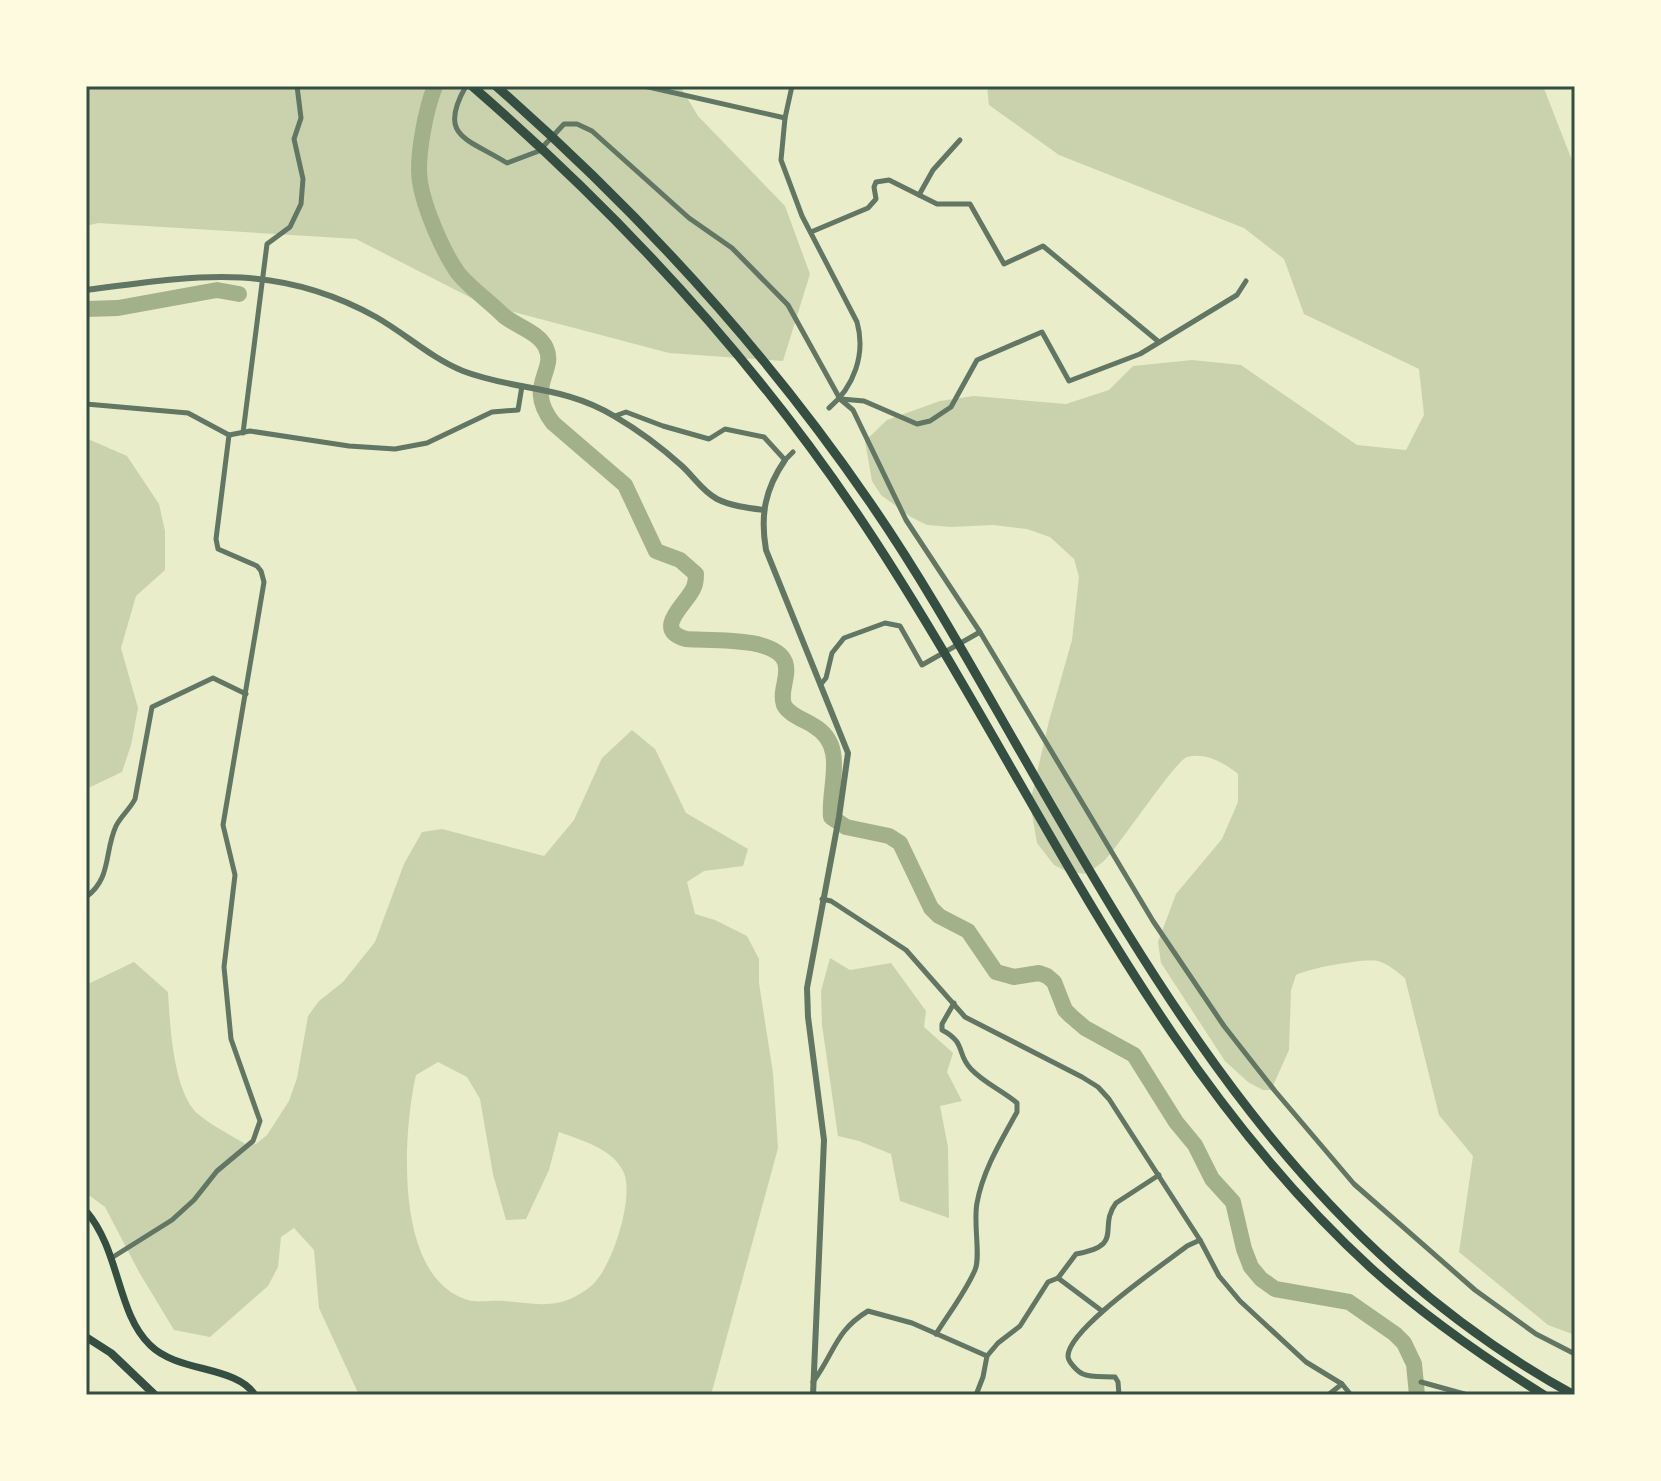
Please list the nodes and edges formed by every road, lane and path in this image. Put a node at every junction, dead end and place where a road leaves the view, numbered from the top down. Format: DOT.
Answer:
graph roads {
  1 [pos="297,86"];
  2 [pos="466,86"];
  3 [pos="472,86"];
  4 [pos="496,86"];
  5 [pos="644,86"];
  6 [pos="792,86"];
  7 [pos="785,118"];
  8 [pos="960,140"];
  9 [pos="919,195"];
  10 [pos="811,232"];
  11 [pos="264,278"];
  12 [pos="1246,281"];
  13 [pos="86,290"];
  14 [pos="1159,342"];
  15 [pos="522,386"];
  16 [pos="840,399"];
  17 [pos="86,404"];
  18 [pos="829,408"];
  19 [pos="615,416"];
  20 [pos="243,433"];
  21 [pos="229,435"];
  22 [pos="793,452"];
  23 [pos="785,460"];
  24 [pos="764,510"];
  25 [pos="978,633"];
  26 [pos="821,684"];
  27 [pos="246,694"];
  28 [pos="86,897"];
  29 [pos="822,899"];
  30 [pos="954,1003"];
  31 [pos="1159,1175"];
  32 [pos="86,1211"];
  33 [pos="1200,1240"];
  34 [pos="113,1257"];
  35 [pos="1058,1278"];
  36 [pos="1102,1311"];
  37 [pos="936,1334"];
  38 [pos="86,1337"];
  39 [pos="1575,1354"];
  40 [pos="987,1356"];
  41 [pos="813,1382"];
  42 [pos="1421,1382"];
  43 [pos="1342,1384"];
  44 [pos="155,1395"];
  45 [pos="255,1395"];
  46 [pos="813,1395"];
  47 [pos="976,1395"];
  48 [pos="1119,1395"];
  49 [pos="1328,1395"];
  50 [pos="1351,1395"];
  51 [pos="1468,1395"];
  52 [pos="1544,1395"];
  53 [pos="1574,1395"];
  1 -- 11 [label="street"];
  2 -- 16 [label="street"];
  3 -- 52 [label="highway"];
  4 -- 53 [label="highway"];
  5 -- 7 [label="street"];
  6 -- 7 [label="street"];
  7 -- 10 [label="street"];
  8 -- 9 [label="street"];
  9 -- 10 [label="street"];
  9 -- 14 [label="street"];
  10 -- 16 [label="street"];
  11 -- 13 [label="street"];
  11 -- 15 [label="street"];
  11 -- 20 [label="street"];
  12 -- 14 [label="street"];
  14 -- 16 [label="street"];
  15 -- 19 [label="street"];
  15 -- 20 [label="street"];
  16 -- 18 [label="street"];
  16 -- 25 [label="street"];
  17 -- 21 [label="street"];
  19 -- 23 [label="street"];
  19 -- 24 [label="street"];
  20 -- 21 [label="street"];
  21 -- 27 [label="street"];
  22 -- 23 [label="street"];
  23 -- 24 [label="street"];
  24 -- 26 [label="street"];
  25 -- 26 [label="street"];
  25 -- 39 [label="street"];
  26 -- 29 [label="street"];
  27 -- 28 [label="street"];
  27 -- 34 [label="street"];
  29 -- 30 [label="street"];
  29 -- 41 [label="street"];
  30 -- 31 [label="street"];
  30 -- 37 [label="street"];
  31 -- 33 [label="street"];
  31 -- 35 [label="street"];
  32 -- 34 [label="main road"];
  33 -- 36 [label="street"];
  33 -- 43 [label="street"];
  34 -- 45 [label="main road"];
  35 -- 36 [label="street"];
  35 -- 40 [label="street"];
  36 -- 48 [label="street"];
  37 -- 40 [label="street"];
  37 -- 41 [label="street"];
  38 -- 44 [label="main road"];
  40 -- 47 [label="street"];
  41 -- 46 [label="street"];
  42 -- 51 [label="street"];
  43 -- 49 [label="street"];
  43 -- 50 [label="street"];
}
